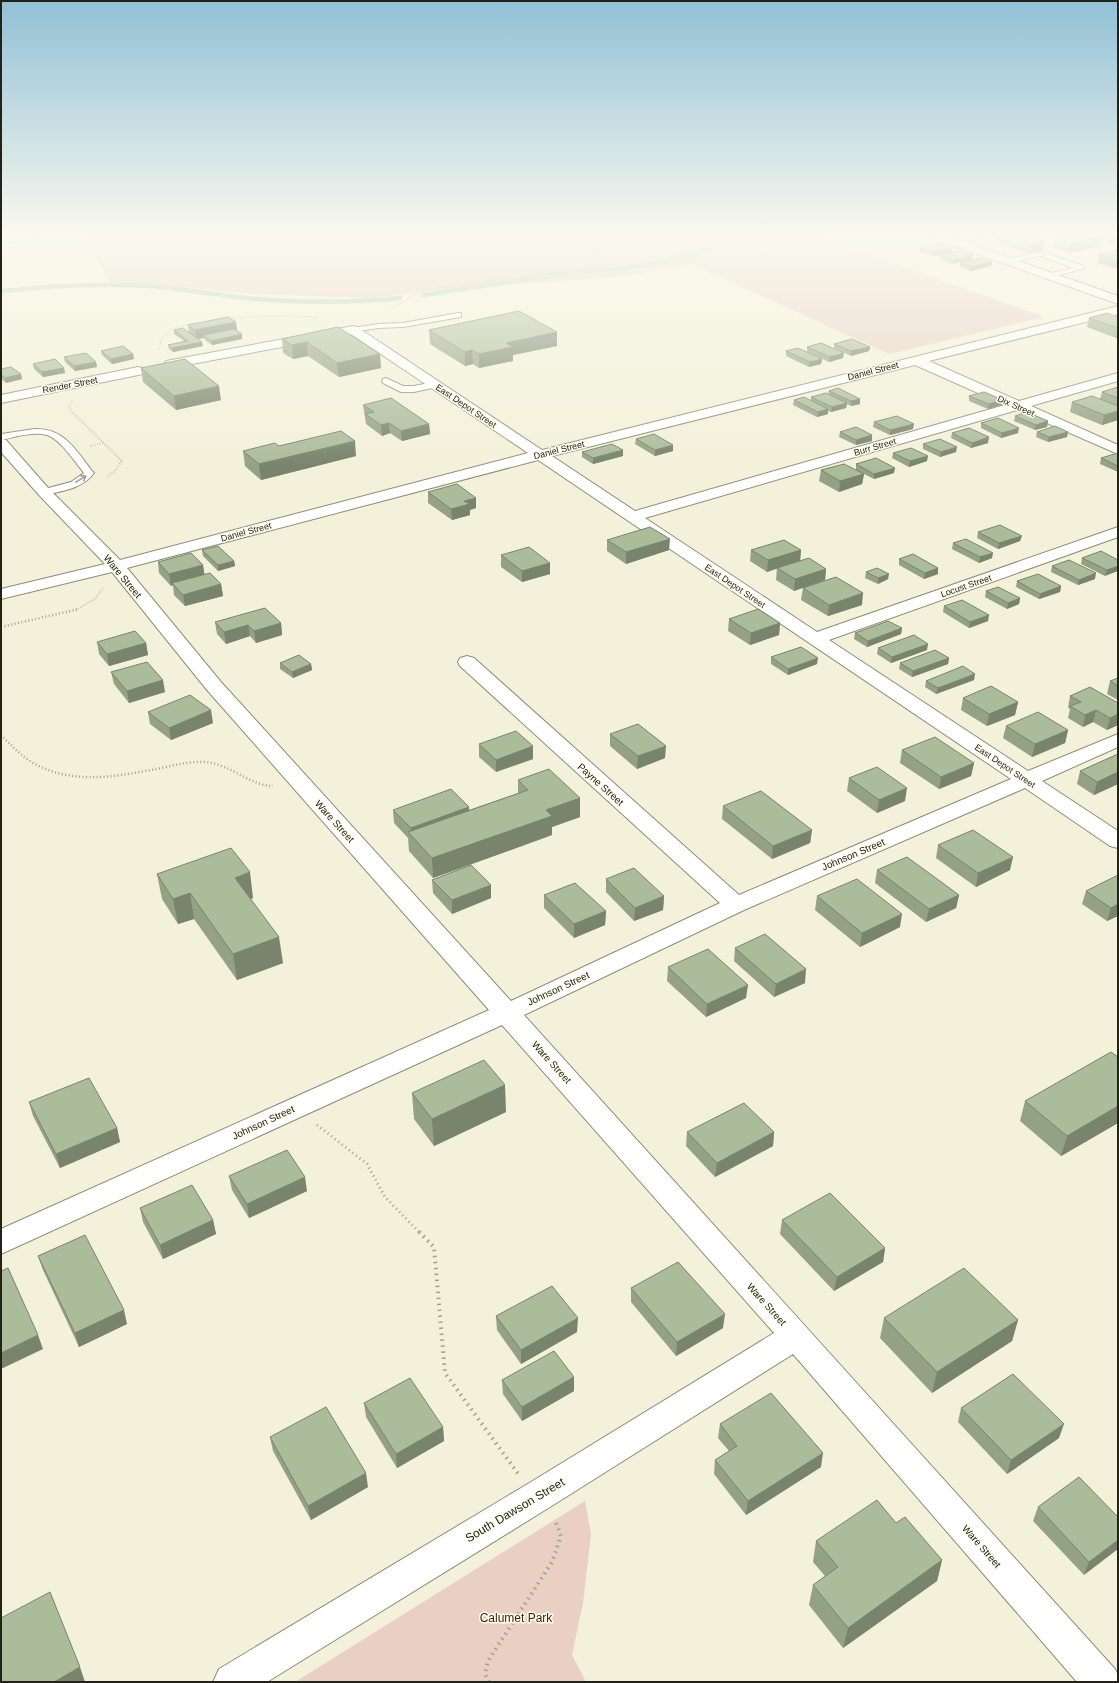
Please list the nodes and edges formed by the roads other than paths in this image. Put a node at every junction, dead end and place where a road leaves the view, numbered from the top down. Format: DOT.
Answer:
graph roads {
  1 [pos="1116,311"];
  2 [pos="458,316"];
  3 [pos="353,330"];
  4 [pos="916,360"];
  5 [pos="171,364"];
  6 [pos="138,371"];
  7 [pos="1118,377"];
  8 [pos="386,381"];
  9 [pos="434,385"];
  10 [pos="1,398"];
  11 [pos="1015,406"];
  12 [pos="1,437"];
  13 [pos="1,442"];
  14 [pos="1118,450"];
  15 [pos="539,455"];
  16 [pos="44,492"];
  17 [pos="632,517"];
  18 [pos="1118,532"];
  19 [pos="110,575"];
  20 [pos="1,594"];
  21 [pos="814,639"];
  22 [pos="467,662"];
  23 [pos="1118,740"];
  24 [pos="1026,779"];
  25 [pos="1118,841"];
  26 [pos="736,905"];
  27 [pos="508,1012"];
  28 [pos="1,1242"];
  29 [pos="796,1336"];
  30 [pos="232,1682"];
  31 [pos="1102,1682"];
  1 -- 4 [label="street, Daniel Street"];
  2 -- 3 [label="lane"];
  3 -- 5 [label="street"];
  3 -- 9 [label="street, East Depot Street"];
  4 -- 11 [label="street, Dix Street"];
  4 -- 15 [label="street, Daniel Street"];
  6 -- 10 [label="street, Render Street"];
  7 -- 11 [label="street, Burr Street"];
  8 -- 9 [label="lane"];
  9 -- 15 [label="street, East Depot Street"];
  11 -- 14 [label="street, Dix Street"];
  11 -- 17 [label="street, Burr Street"];
  16 -- 12 [label="lane, one-way"];
  13 -- 16 [label="street, Ware Street"];
  15 -- 17 [label="street, East Depot Street"];
  15 -- 19 [label="street, Daniel Street"];
  16 -- 19 [label="street, Ware Street"];
  17 -- 21 [label="street, East Depot Street"];
  18 -- 21 [label="street, Locust Street"];
  19 -- 20 [label="street, Daniel Street"];
  19 -- 27 [label="street, Ware Street"];
  21 -- 24 [label="street, East Depot Street"];
  22 -- 26 [label="street, Payne Street"];
  23 -- 24 [label="street, Johnson Street"];
  24 -- 25 [label="street, East Depot Street"];
  24 -- 26 [label="street, Johnson Street"];
  26 -- 27 [label="street, Johnson Street"];
  27 -- 28 [label="street, Johnson Street"];
  27 -- 29 [label="street, Ware Street"];
  29 -- 30 [label="street, South Dawson Street"];
  29 -- 31 [label="street, Ware Street"];
}
